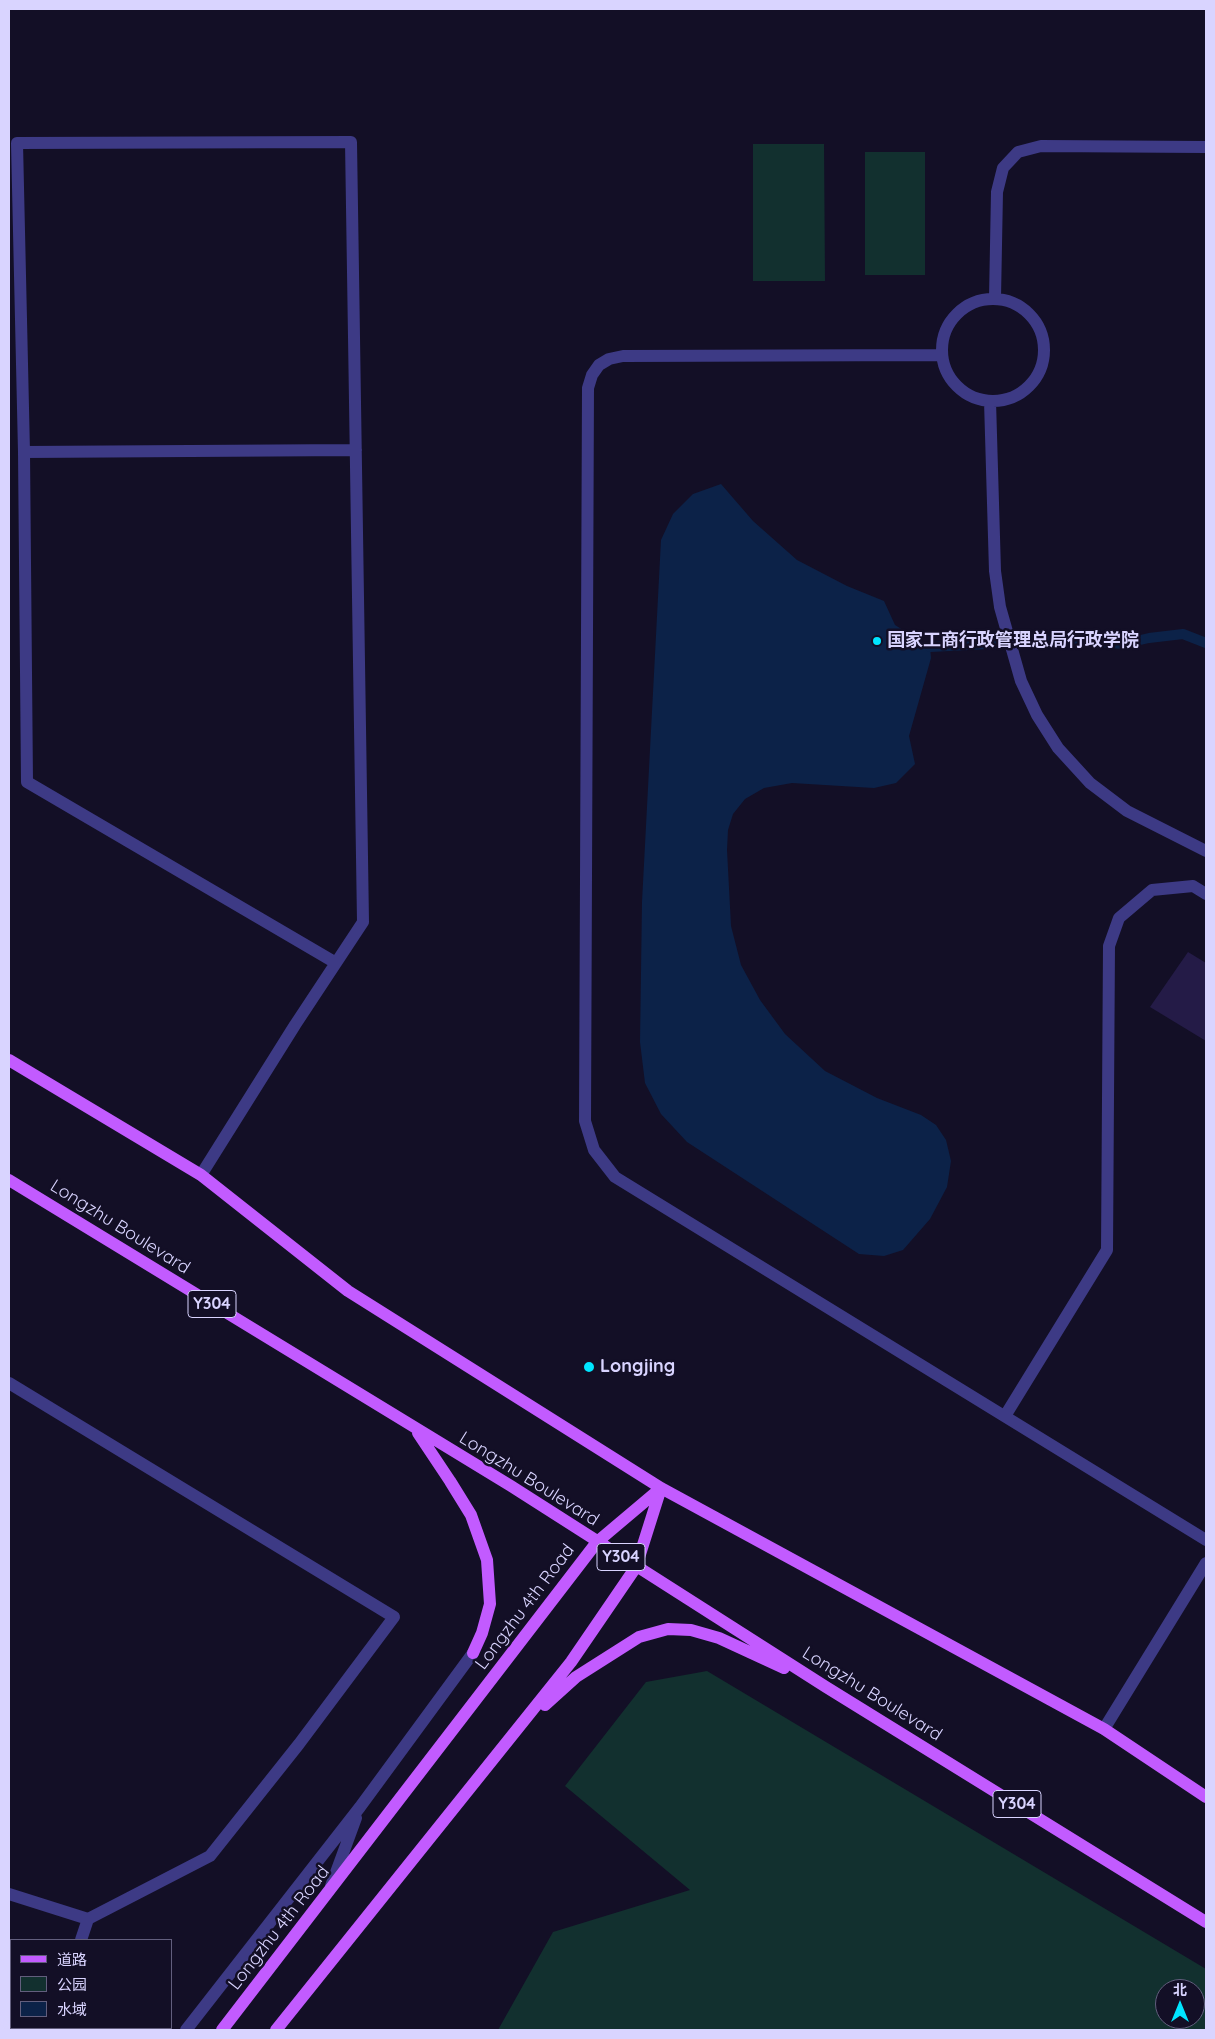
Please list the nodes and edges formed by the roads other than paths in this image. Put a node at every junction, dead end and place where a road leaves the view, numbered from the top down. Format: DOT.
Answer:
graph roads {
  1 [pos="1206,147"];
  2 [pos="995,298"];
  3 [pos="941,355"];
  4 [pos="990,401"];
  5 [pos="356,450"];
  6 [pos="24,452"];
  7 [pos="1206,852"];
  8 [pos="1206,894"];
  9 [pos="336,963"];
  10 [pos="9,1060"];
  11 [pos="201,1175"];
  12 [pos="9,1180"];
  13 [pos="9,1382"];
  14 [pos="1004,1416"];
  15 [pos="415,1429"];
  16 [pos="661,1488"];
  17 [pos="1206,1540"];
  18 [pos="596,1542"];
  19 [pos="1206,1563"];
  20 [pos="636,1567"];
  21 [pos="474,1653"];
  22 [pos="826,1687"];
  23 [pos="522,1724"];
  24 [pos="1104,1729"];
  25 [pos="1206,1797"];
  26 [pos="360,1807"];
  27 [pos="329,1891"];
  28 [pos="9,1894"];
  29 [pos="88,1919"];
  30 [pos="1206,1922"];
  31 [pos="81,1939"];
  32 [pos="186,2030"];
  33 [pos="222,2030"];
  34 [pos="276,2030"];
  1 -- 2 [label="street"];
  2 -- 3 [label="street"];
  2 -- 4 [label="street"];
  3 -- 4 [label="street"];
  3 -- 14 [label="street"];
  4 -- 7 [label="street"];
  5 -- 6 [label="street"];
  5 -- 6 [label="street"];
  5 -- 9 [label="street"];
  6 -- 9 [label="street"];
  8 -- 14 [label="street"];
  9 -- 11 [label="street"];
  10 -- 11 [label="main road"];
  11 -- 16 [label="main road"];
  12 -- 15 [label="main road, Longzhu Boulevard / Y304"];
  13 -- 29 [label="street"];
  14 -- 17 [label="street"];
  15 -- 18 [label="main road, Longzhu Boulevard / Y304"];
  15 -- 21 [label="main road"];
  16 -- 18 [label="main road, Longzhu 4th Road"];
  16 -- 20 [label="main road"];
  16 -- 24 [label="main road"];
  18 -- 20 [label="main road, Longzhu Boulevard / Y304"];
  18 -- 27 [label="main road, Longzhu 4th Road"];
  19 -- 24 [label="street"];
  20 -- 22 [label="main road, Longzhu Boulevard / Y304"];
  20 -- 23 [label="main road"];
  21 -- 26 [label="street"];
  22 -- 23 [label="main road"];
  22 -- 30 [label="main road, Longzhu Boulevard / Y304"];
  23 -- 34 [label="main road"];
  24 -- 25 [label="main road"];
  26 -- 27 [label="street"];
  26 -- 32 [label="street"];
  27 -- 33 [label="main road, Longzhu 4th Road"];
  28 -- 29 [label="street"];
  29 -- 31 [label="street"];
}
